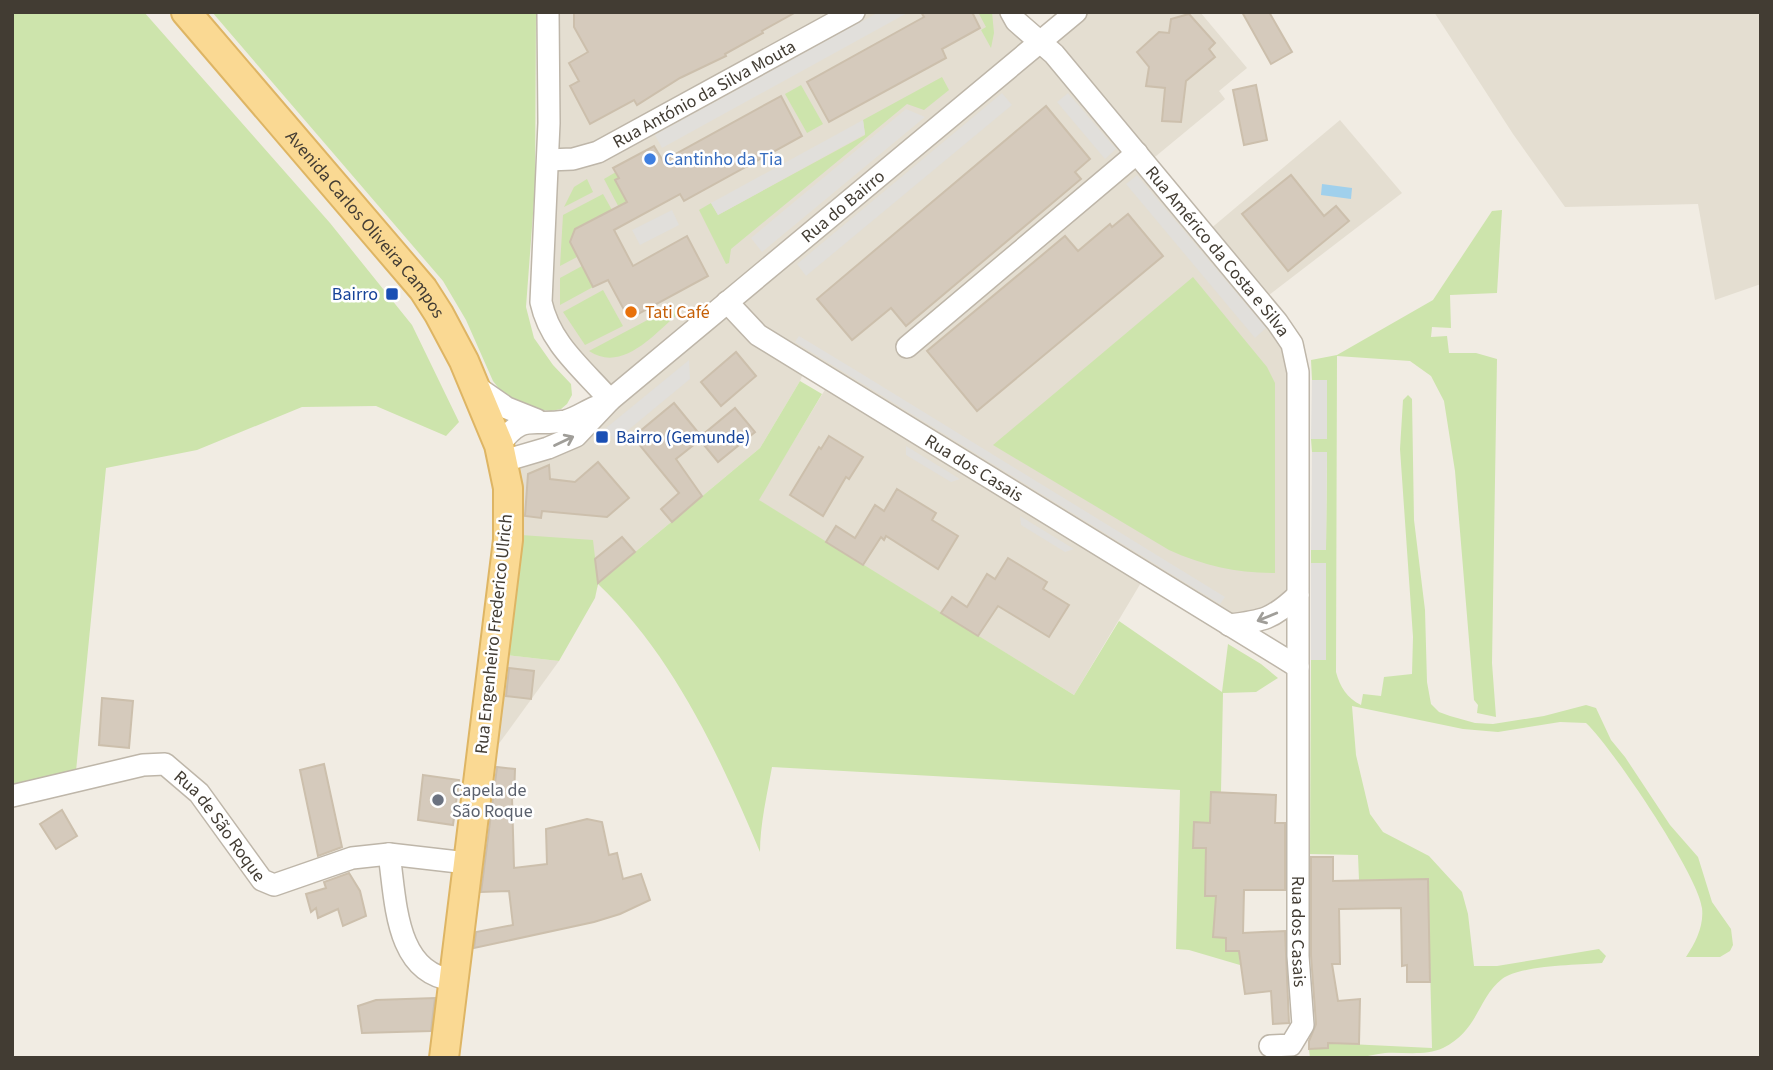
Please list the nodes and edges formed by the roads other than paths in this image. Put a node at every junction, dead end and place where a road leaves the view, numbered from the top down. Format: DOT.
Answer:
graph roads {
  1 [pos="186,12"];
  2 [pos="548,12"];
  3 [pos="854,12"];
  4 [pos="1011,12"];
  5 [pos="1076,12"];
  6 [pos="1040,42"];
  7 [pos="1137,153"];
  8 [pos="548,160"];
  9 [pos="727,302"];
  10 [pos="907,346"];
  11 [pos="473,384"];
  12 [pos="611,400"];
  13 [pos="546,423"];
  14 [pos="502,453"];
  15 [pos="1298,594"];
  16 [pos="1229,625"];
  17 [pos="1298,667"];
  18 [pos="12,796"];
  19 [pos="389,854"];
  20 [pos="467,863"];
  21 [pos="453,980"];
  22 [pos="1270,1046"];
  23 [pos="444,1058"];
  1 -- 11 [label="main road, Avenida Carlos Oliveira Campos"];
  2 -- 8 [label="street"];
  3 -- 8 [label="street, Rua António da Silva Mouta"];
  4 -- 6 [label="street, Rua Américo da Costa e Silva"];
  5 -- 6 [label="street, Rua do Bairro"];
  6 -- 7 [label="street, Rua Américo da Costa e Silva"];
  6 -- 9 [label="street, Rua do Bairro"];
  7 -- 10 [label="street"];
  7 -- 15 [label="street, Rua Américo da Costa e Silva"];
  8 -- 12 [label="street"];
  9 -- 12 [label="street, Rua do Bairro"];
  9 -- 16 [label="street, Rua dos Casais"];
  11 -- 13 [label="street"];
  11 -- 14 [label="main road, Avenida Carlos Oliveira Campos"];
  12 -- 13 [label="street, Rua do Bairro"];
  14 -- 12 [label="street, Rua do Bairro, one-way"];
  13 -- 14 [label="street, Rua do Bairro"];
  14 -- 20 [label="main road, Rua Engenheiro Frederico Ulrich"];
  15 -- 16 [label="street, one-way"];
  15 -- 17 [label="street, Rua Américo da Costa e Silva"];
  16 -- 17 [label="street, Rua dos Casais"];
  17 -- 22 [label="street, Rua dos Casais"];
  18 -- 19 [label="street, Rua de São Roque"];
  19 -- 20 [label="street, Rua de São Roque"];
  19 -- 21 [label="street"];
  20 -- 21 [label="main road, Rua Engenheiro Frederico Ulrich"];
  21 -- 23 [label="main road, Rua Engenheiro Frederico Ulrich"];
}
